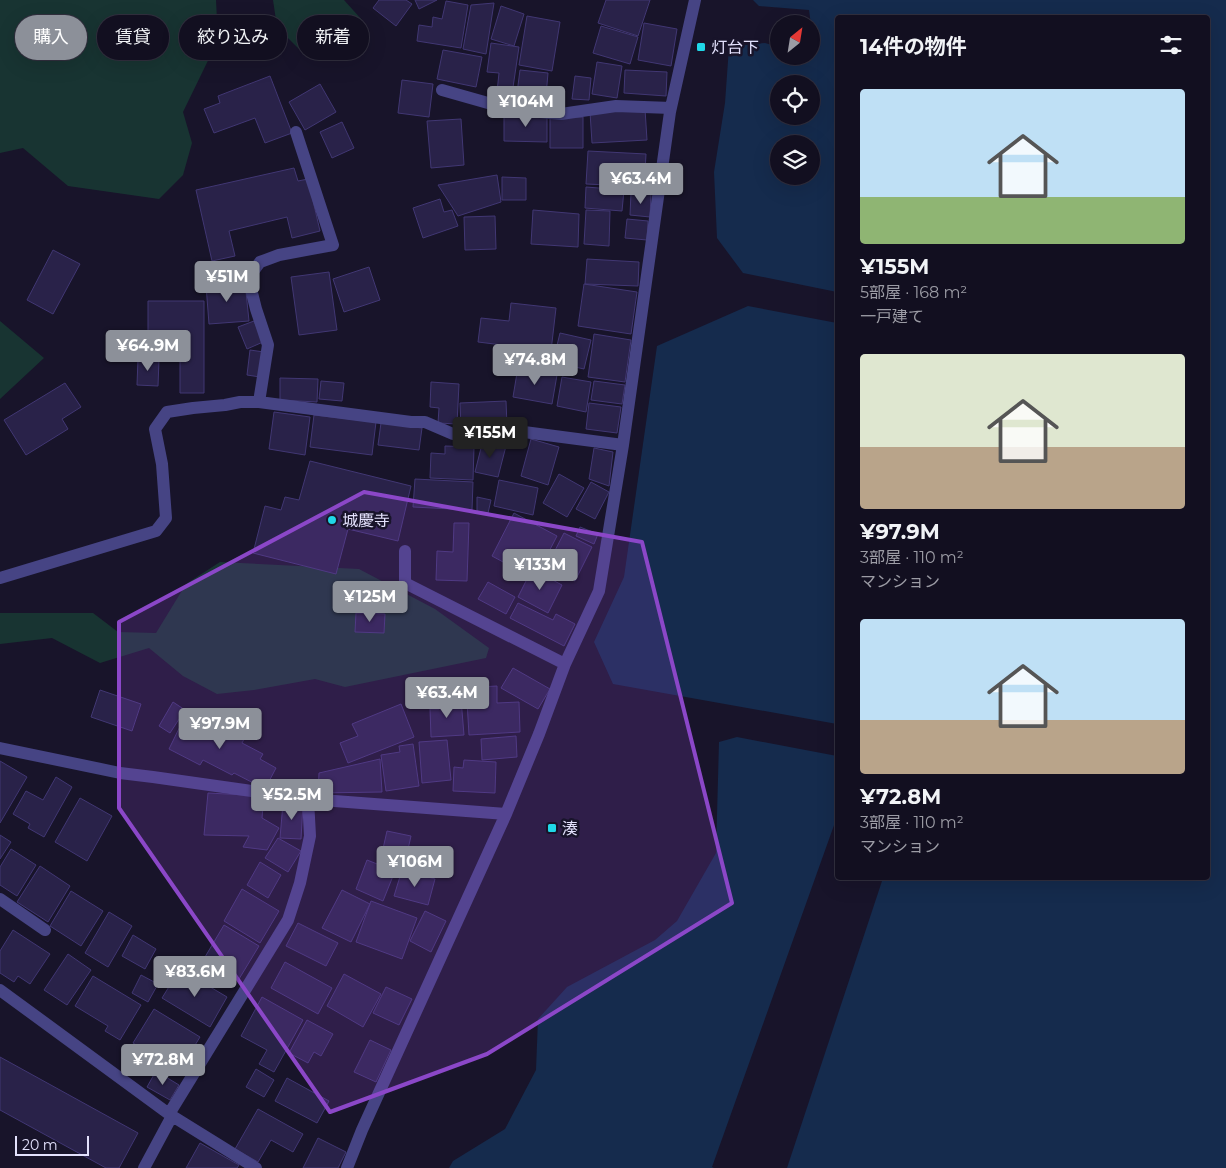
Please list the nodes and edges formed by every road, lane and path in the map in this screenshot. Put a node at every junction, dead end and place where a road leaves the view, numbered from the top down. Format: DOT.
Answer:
graph roads {
  1 [pos="695,0"];
  2 [pos="442,90"];
  3 [pos="671,110"];
  4 [pos="296,132"];
  5 [pos="259,402"];
  6 [pos="623,444"];
  7 [pos="405,550"];
  8 [pos="0,578"];
  9 [pos="565,664"];
  10 [pos="0,748"];
  11 [pos="308,799"];
  12 [pos="506,814"];
  13 [pos="0,899"];
  14 [pos="45,930"];
  15 [pos="0,990"];
  16 [pos="170,1115"];
  17 [pos="144,1168"];
  18 [pos="256,1168"];
  19 [pos="347,1168"];
  1 -- 3 [label="street"];
  2 -- 3 [label="street"];
  3 -- 6 [label="street"];
  4 -- 5 [label="street"];
  5 -- 6 [label="street"];
  5 -- 8 [label="street"];
  6 -- 9 [label="street"];
  7 -- 9 [label="street"];
  9 -- 12 [label="street"];
  10 -- 11 [label="street"];
  11 -- 12 [label="street"];
  11 -- 16 [label="street"];
  12 -- 19 [label="street"];
  13 -- 14 [label="street"];
  15 -- 16 [label="street"];
  16 -- 17 [label="street"];
  16 -- 18 [label="street"];
}
